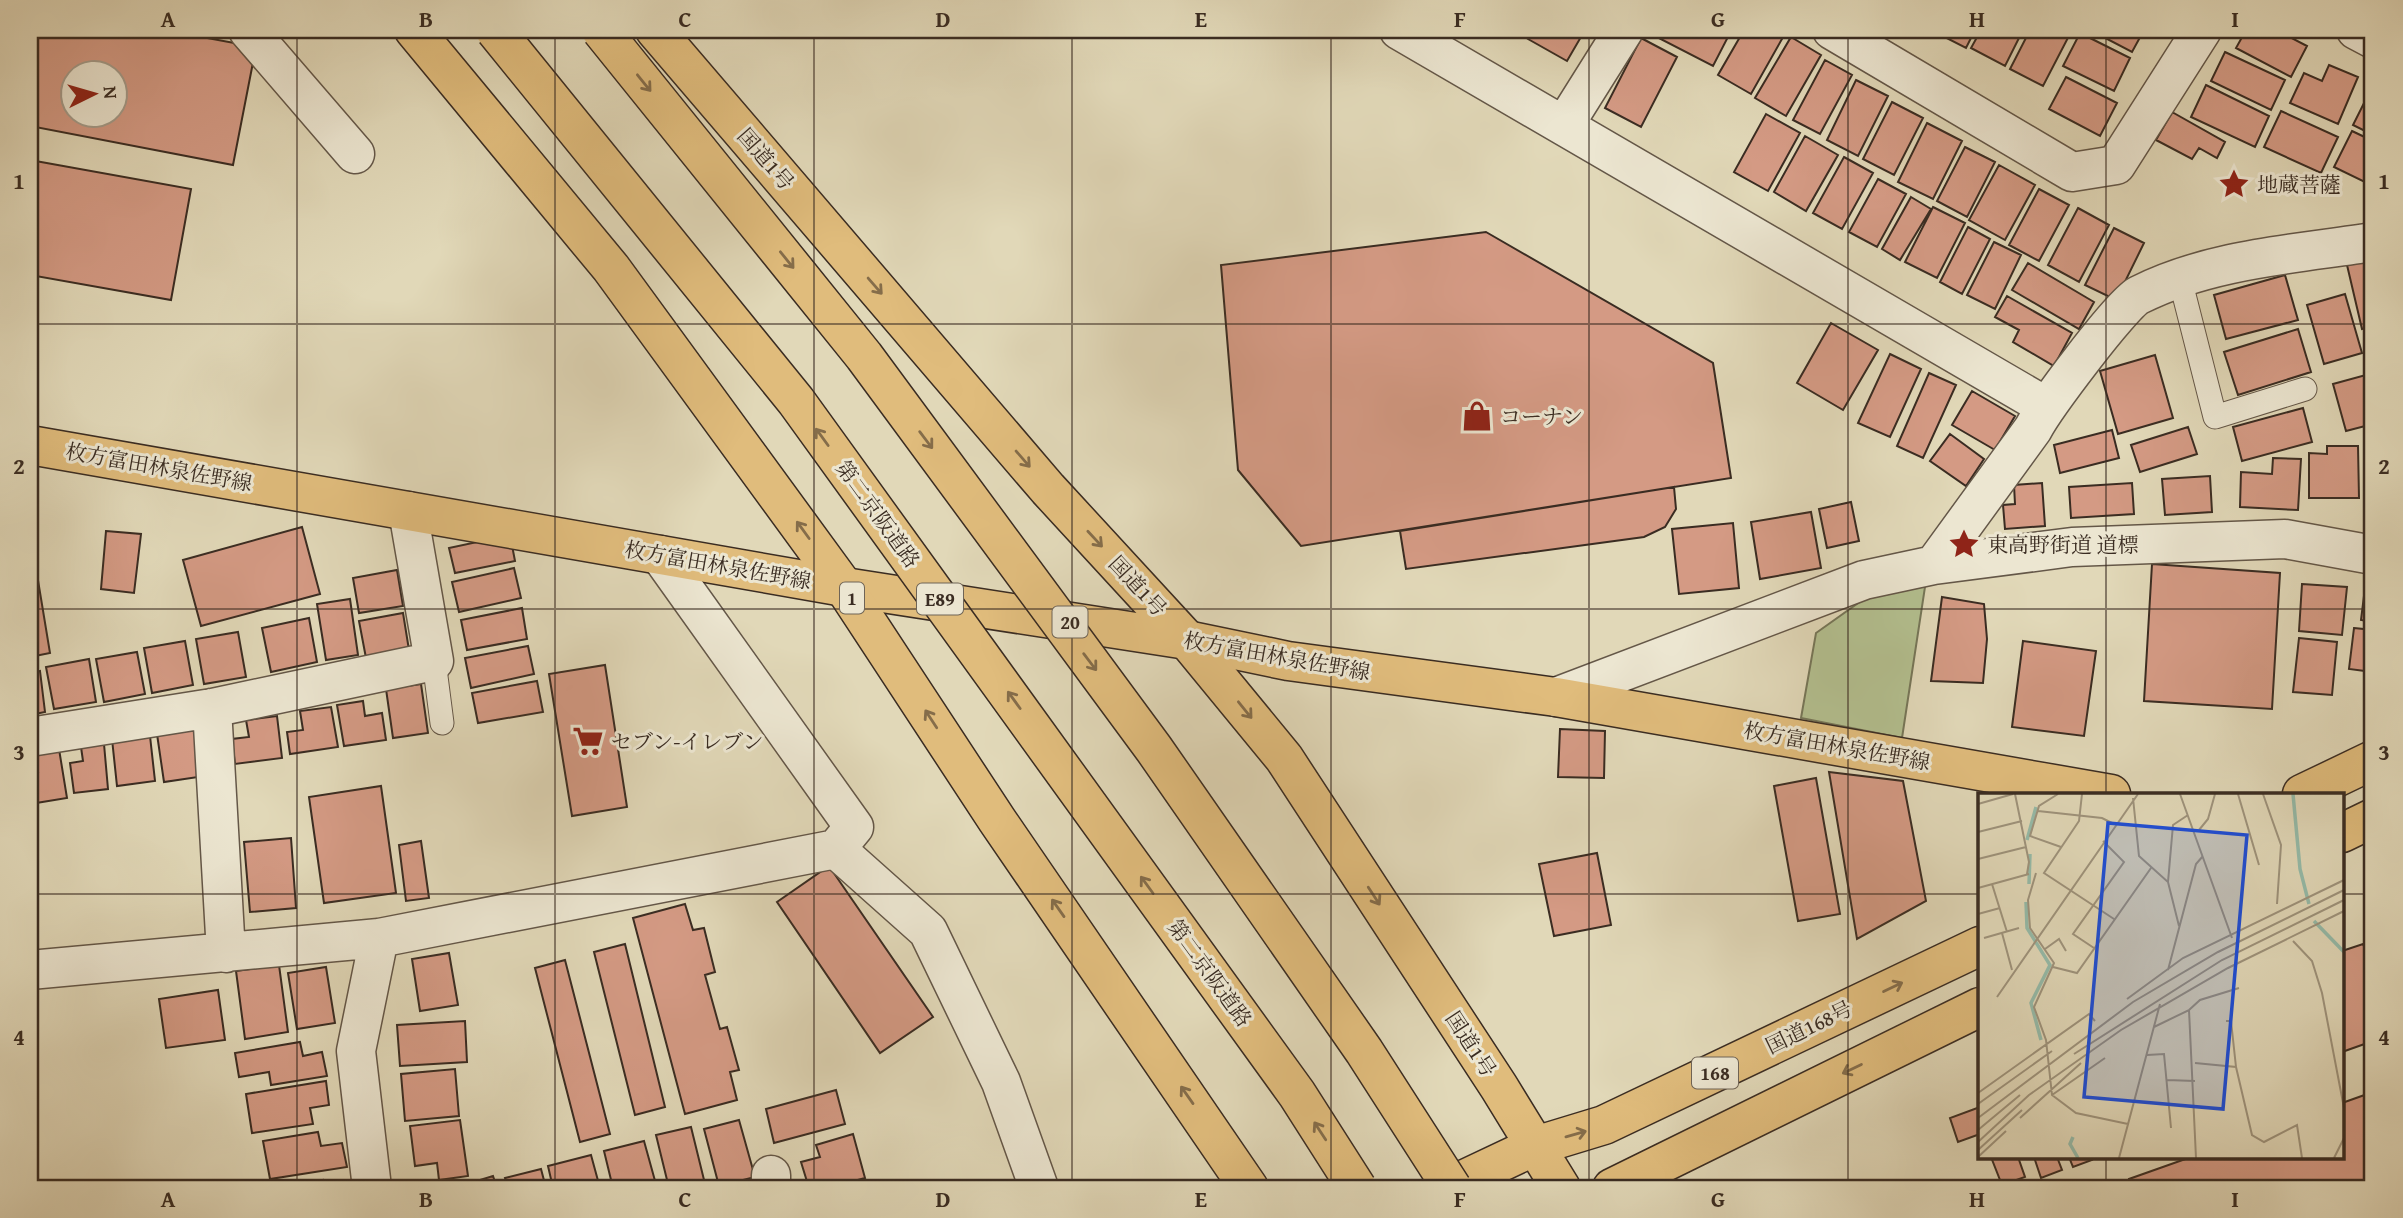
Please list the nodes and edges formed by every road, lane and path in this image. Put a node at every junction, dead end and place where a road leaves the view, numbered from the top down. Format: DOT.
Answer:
graph roads {
  1 [pos="248,30"];
  2 [pos="398,30"];
  3 [pos="414,30"];
  4 [pos="495,30"];
  5 [pos="601,30"];
  6 [pos="1399,30"];
  7 [pos="1625,30"];
  8 [pos="1832,30"];
  9 [pos="2202,30"];
  10 [pos="2356,30"];
  11 [pos="665,34"];
  12 [pos="2373,39"];
  13 [pos="445,69"];
  14 [pos="1565,124"];
  15 [pos="355,154"];
  16 [pos="2373,242"];
  17 [pos="2180,279"];
  18 [pos="2305,389"];
  19 [pos="2045,406"];
  20 [pos="30,445"];
  21 [pos="408,511"];
  22 [pos="660,555"];
  23 [pos="2373,555"];
  24 [pos="1934,565"];
  25 [pos="845,587"];
  26 [pos="1187,639"];
  27 [pos="434,661"];
  28 [pos="1556,697"];
  29 [pos="212,708"];
  30 [pos="442,723"];
  31 [pos="30,737"];
  32 [pos="2373,760"];
  33 [pos="2105,793"];
  34 [pos="2304,793"];
  35 [pos="2373,818"];
  36 [pos="2344,832"];
  37 [pos="836,849"];
  38 [pos="379,938"];
  39 [pos="1978,946"];
  40 [pos="226,954"];
  41 [pos="30,970"];
  42 [pos="1978,1007"];
  43 [pos="1535,1146"];
  44 [pos="372,1188"];
  45 [pos="1038,1188"];
  46 [pos="1249,1188"];
  47 [pos="1357,1188"];
  48 [pos="1446,1188"];
  49 [pos="1452,1188"];
  50 [pos="1561,1188"];
  51 [pos="1612,1188"];
  1 -- 15 [label="street"];
  2 -- 13 [label="street"];
  3 -- 13 [label="main road, 1"];
  47 -- 4 [label="main road, 第二京阪道路 / E89, one-way, bridge"];
  5 -- 49 [label="main road, one-way, bridge"];
  6 -- 14 [label="street"];
  7 -- 14 [label="street"];
  8 -- 9 [label="street"];
  10 -- 12 [label="street"];
  11 -- 26 [label="main road, 国道1号, one-way"];
  25 -- 13 [label="main road, 1, one-way"];
  14 -- 19 [label="street"];
  16 -- 17 [label="street"];
  17 -- 18 [label="lane"];
  17 -- 19 [label="street"];
  19 -- 24 [label="street"];
  20 -- 21 [label="main road, 枚方富田林泉佐野線 / 20"];
  21 -- 22 [label="main road, 枚方富田林泉佐野線 / 20"];
  21 -- 27 [label="street"];
  22 -- 25 [label="main road, 枚方富田林泉佐野線 / 20"];
  22 -- 37 [label="street"];
  23 -- 24 [label="street"];
  24 -- 28 [label="street"];
  25 -- 26 [label="main road, 枚方富田林泉佐野線 / 20"];
  46 -- 25 [label="main road, 1, one-way"];
  26 -- 28 [label="main road, 枚方富田林泉佐野線 / 20"];
  26 -- 43 [label="main road, 国道1号, one-way"];
  27 -- 29 [label="street"];
  27 -- 30 [label="lane"];
  28 -- 33 [label="main road, 枚方富田林泉佐野線 / 20"];
  29 -- 31 [label="street"];
  29 -- 40 [label="street"];
  32 -- 34 [label="main road"];
  35 -- 36 [label="main road"];
  37 -- 38 [label="street"];
  37 -- 45 [label="street"];
  38 -- 40 [label="street"];
  38 -- 44 [label="street"];
  43 -- 39 [label="main road, 国道168号 / 168, one-way"];
  40 -- 41 [label="street"];
  42 -- 51 [label="main road, one-way"];
  43 -- 48 [label="main road, 国道168号 / 168"];
  43 -- 50 [label="main road, 国道1号"];
}
